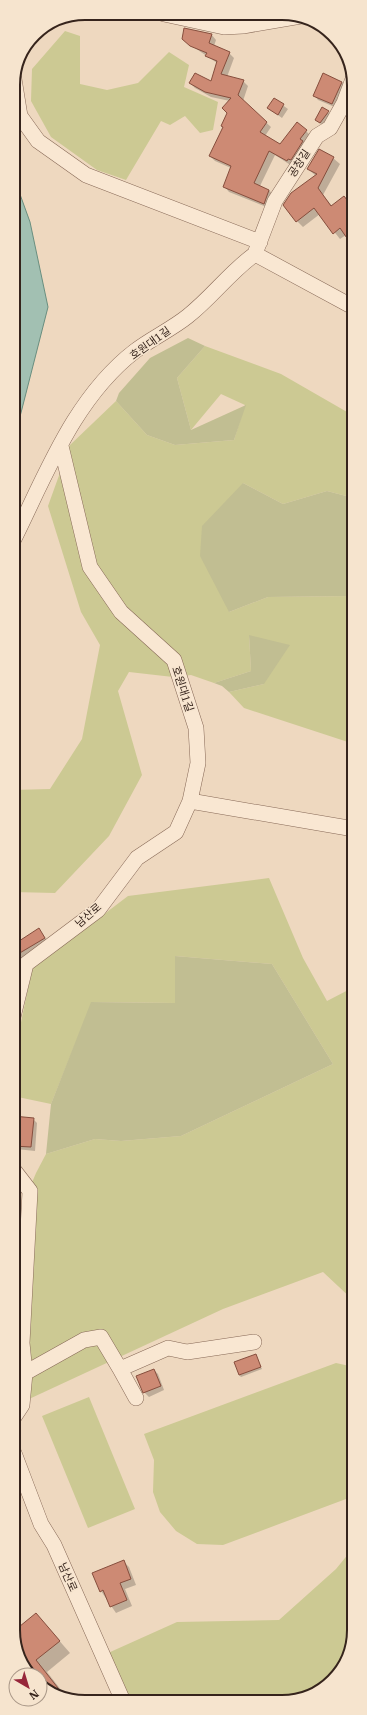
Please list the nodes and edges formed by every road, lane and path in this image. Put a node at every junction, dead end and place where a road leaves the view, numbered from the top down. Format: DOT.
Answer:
graph roads {
  1 [pos="192,20"];
  2 [pos="278,20"];
  3 [pos="347,95"];
  4 [pos="20,116"];
  5 [pos="258,248"];
  6 [pos="347,303"];
  7 [pos="61,446"];
  8 [pos="20,528"];
  9 [pos="190,801"];
  10 [pos="347,828"];
  11 [pos="20,988"];
  12 [pos="20,1177"];
  13 [pos="254,1342"];
  14 [pos="120,1369"];
  15 [pos="25,1373"];
  16 [pos="136,1398"];
  17 [pos="20,1408"];
  18 [pos="20,1469"];
  19 [pos="120,1695"];
  1 -- 2 [label="street"];
  3 -- 5 [label="street, 공창길"];
  4 -- 5 [label="street"];
  5 -- 6 [label="street"];
  5 -- 7 [label="street, 호원대1길"];
  7 -- 8 [label="street, 호원대1길"];
  7 -- 9 [label="street, 호원대1길"];
  9 -- 10 [label="street"];
  9 -- 11 [label="street, 남산로"];
  12 -- 15 [label="street"];
  13 -- 14 [label="street"];
  14 -- 15 [label="street"];
  14 -- 16 [label="street"];
  15 -- 17 [label="street"];
  18 -- 19 [label="street, 남산로"];
}
